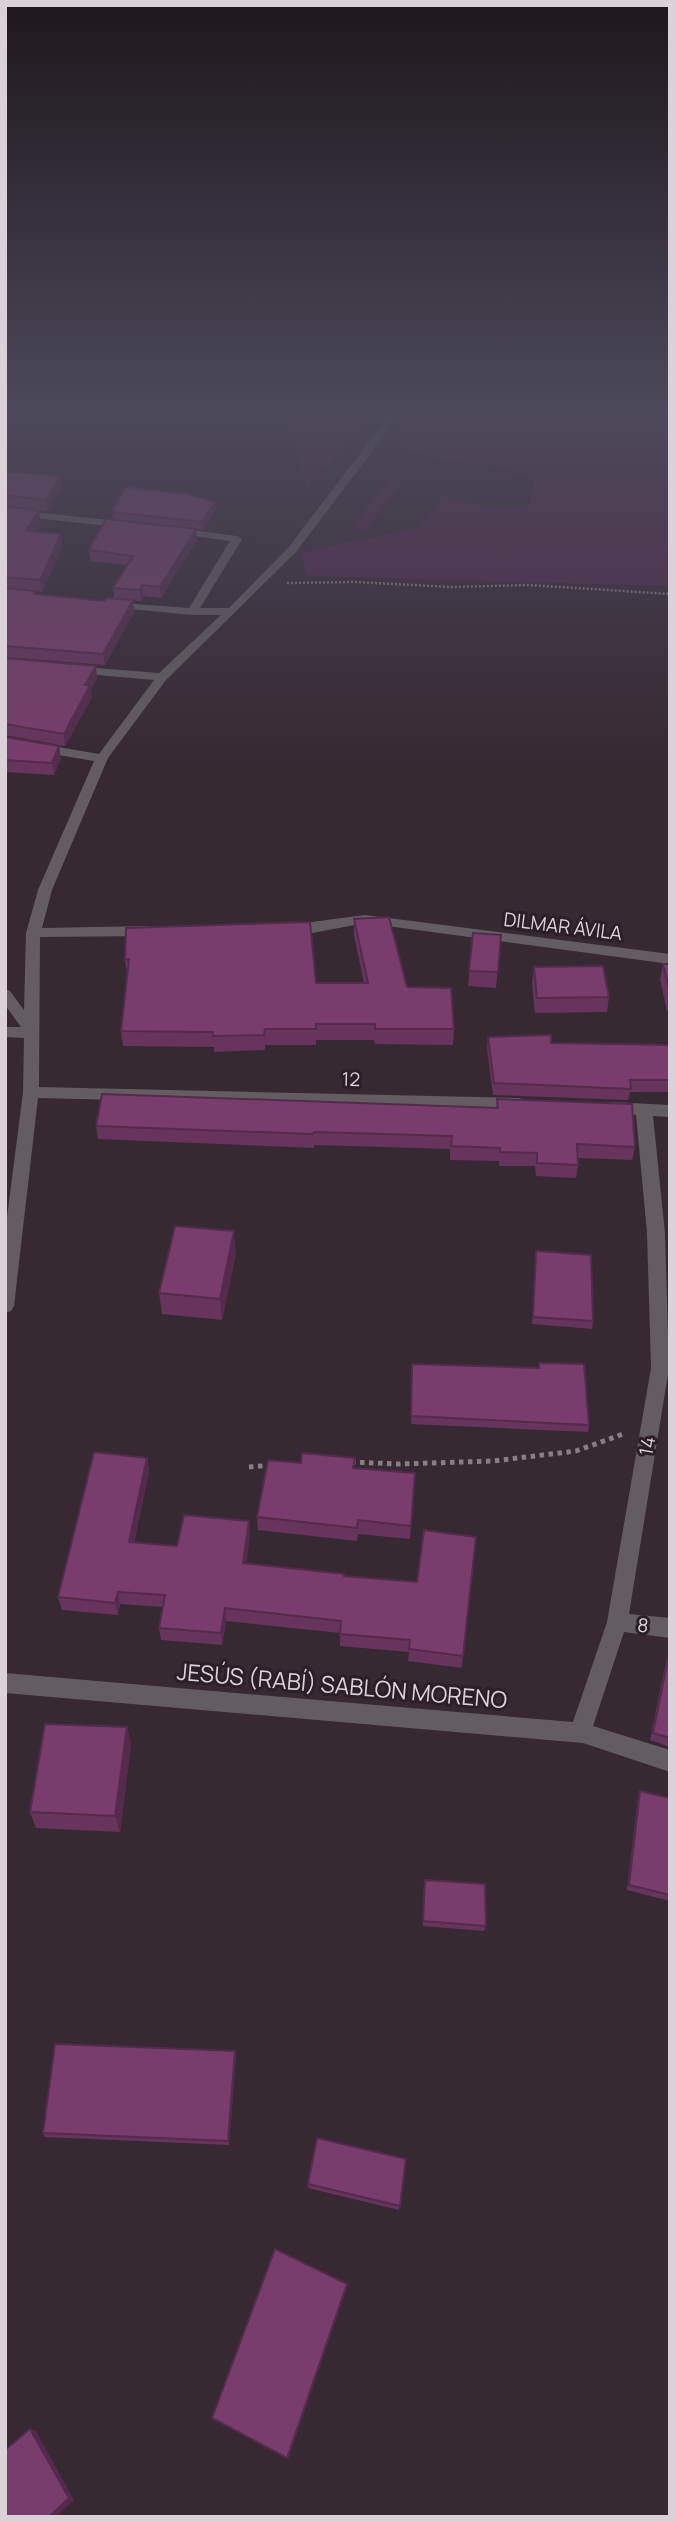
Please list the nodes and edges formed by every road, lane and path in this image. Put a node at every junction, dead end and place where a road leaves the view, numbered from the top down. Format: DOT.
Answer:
graph roads {
  1 [pos="310,527"];
  2 [pos="158,529"];
  3 [pos="261,582"];
  4 [pos="670,594"];
  5 [pos="99,603"];
  6 [pos="230,611"];
  7 [pos="192,612"];
  8 [pos="58,668"];
  9 [pos="162,677"];
  10 [pos="5,742"];
  11 [pos="102,758"];
  12 [pos="266,929"];
  13 [pos="170,931"];
  14 [pos="33,933"];
  15 [pos="670,959"];
  16 [pos="5,995"];
  17 [pos="5,1032"];
  18 [pos="33,1033"];
  19 [pos="31,1092"];
  20 [pos="540,1105"];
  21 [pos="592,1107"];
  22 [pos="644,1110"];
  23 [pos="670,1111"];
  24 [pos="663,1233"];
  25 [pos="5,1306"];
  26 [pos="665,1368"];
  27 [pos="651,1424"];
  28 [pos="347,1462"];
  29 [pos="285,1464"];
  30 [pos="249,1467"];
  31 [pos="617,1622"];
  32 [pos="670,1628"];
  33 [pos="5,1683"];
  34 [pos="580,1733"];
  35 [pos="670,1761"];
  1 -- 3 [label="street"];
  2 -- 7 [label="street"];
  3 -- 4 [label="path"];
  3 -- 6 [label="street"];
  5 -- 7 [label="street"];
  6 -- 7 [label="street"];
  6 -- 9 [label="street"];
  8 -- 9 [label="street"];
  9 -- 11 [label="street"];
  10 -- 11 [label="street"];
  11 -- 14 [label="street"];
  12 -- 15 [label="street, DILMAR ÁVILA"];
  13 -- 14 [label="street"];
  14 -- 18 [label="street"];
  16 -- 18 [label="street"];
  17 -- 18 [label="street"];
  18 -- 19 [label="street"];
  19 -- 20 [label="street, 12"];
  19 -- 25 [label="street"];
  21 -- 22 [label="street"];
  22 -- 23 [label="street"];
  22 -- 24 [label="street, 14"];
  24 -- 26 [label="street, 14"];
  26 -- 27 [label="street, 14"];
  27 -- 28 [label="path"];
  27 -- 31 [label="street, 14"];
  29 -- 30 [label="path"];
  31 -- 32 [label="street, 8"];
  31 -- 34 [label="street, 14"];
  33 -- 34 [label="street, JESÚS (RABÍ) SABLÓN MORENO"];
  34 -- 35 [label="street, JESÚS (RABÍ) SABLÓN MORENO"];
}
